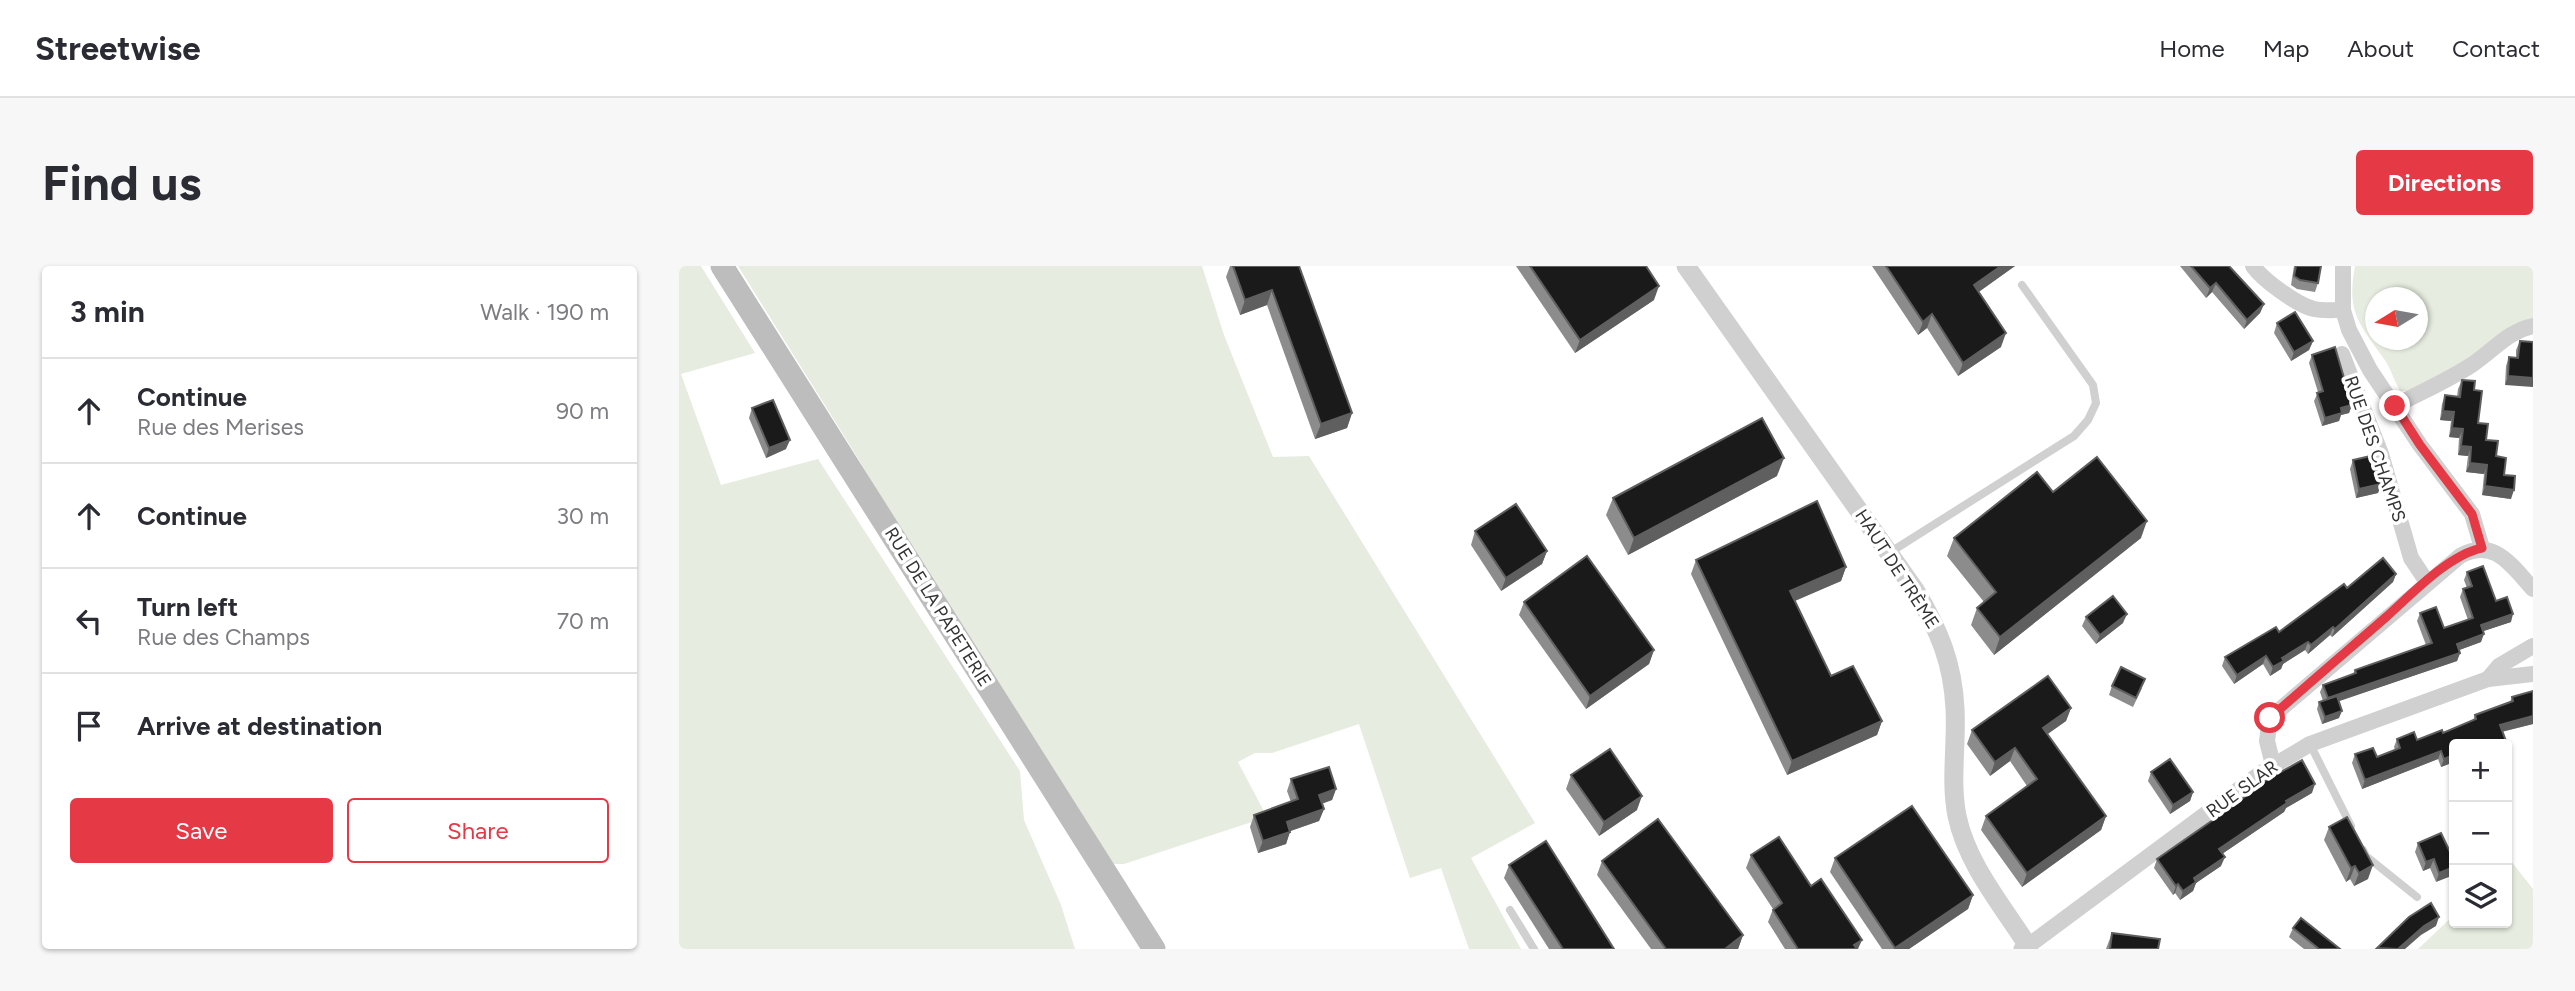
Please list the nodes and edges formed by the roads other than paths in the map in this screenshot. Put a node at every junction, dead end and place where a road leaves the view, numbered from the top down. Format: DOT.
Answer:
graph roads {
  1 [pos="722,266"];
  2 [pos="1686,266"];
  3 [pos="2253,266"];
  4 [pos="2343,266"];
  5 [pos="2022,285"];
  6 [pos="2343,310"];
  7 [pos="2533,326"];
  8 [pos="2342,354"];
  9 [pos="2395,406"];
  10 [pos="2482,548"];
  11 [pos="1889,553"];
  12 [pos="2427,582"];
  13 [pos="2533,589"];
  14 [pos="2533,646"];
  15 [pos="2533,674"];
  16 [pos="2488,679"];
  17 [pos="2310,744"];
  18 [pos="2273,765"];
  19 [pos="2417,897"];
  20 [pos="1510,910"];
  21 [pos="2026,948"];
  22 [pos="1154,949"];
  23 [pos="1534,949"];
  1 -- 22 [label="main road, RUE DE LA PAPETERIE"];
  2 -- 11 [label="street, HAUT DE TRÈME"];
  3 -- 6 [label="street"];
  4 -- 6 [label="street, RUE DES CHAMPS"];
  5 -- 11 [label="lane"];
  6 -- 9 [label="street, RUE DES CHAMPS"];
  7 -- 9 [label="street"];
  8 -- 12 [label="street, RUE DES CHAMPS"];
  9 -- 10 [label="street, RUE DES CHAMPS"];
  10 -- 12 [label="street"];
  10 -- 13 [label="street"];
  11 -- 21 [label="street, HAUT DE TRÈME"];
  12 -- 18 [label="street"];
  14 -- 16 [label="street, RUE SLAR"];
  15 -- 16 [label="street, RUE SLAR"];
  16 -- 17 [label="street, RUE SLAR"];
  17 -- 18 [label="street, RUE SLAR"];
  17 -- 19 [label="lane"];
  18 -- 21 [label="street, RUE SLAR"];
  20 -- 23 [label="lane"];
}
